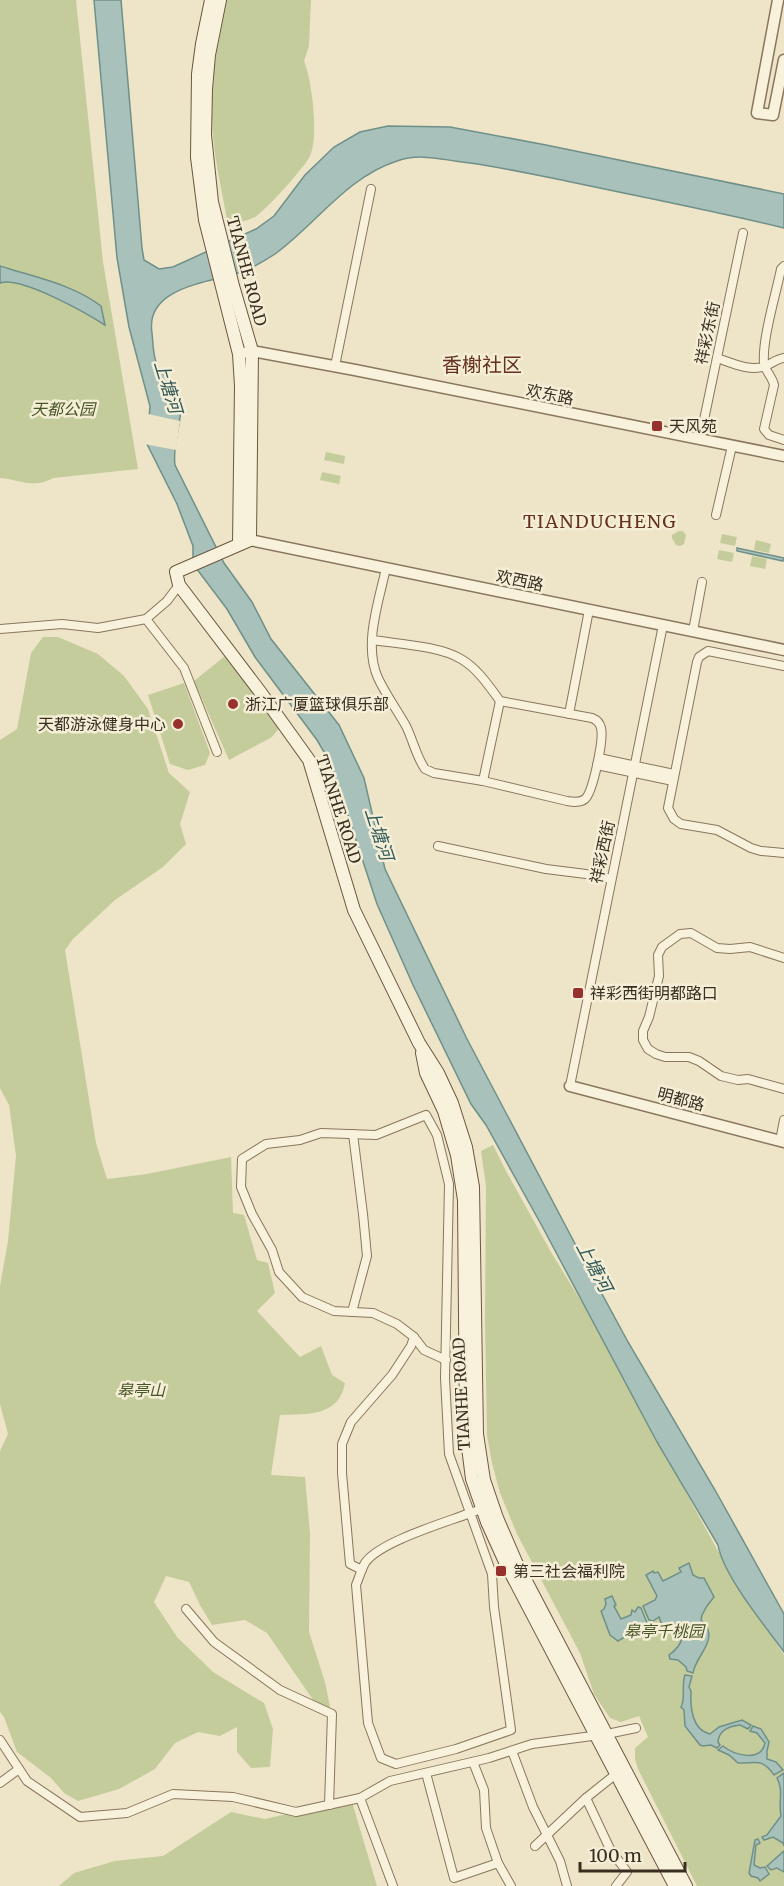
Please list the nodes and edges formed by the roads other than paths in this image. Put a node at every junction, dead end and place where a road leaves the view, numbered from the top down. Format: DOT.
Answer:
graph roads {
  1 [pos="211,0"];
  2 [pos="220,0"];
  3 [pos="778,0"];
  4 [pos="784,60"];
  5 [pos="371,189"];
  6 [pos="743,233"];
  7 [pos="784,266"];
  8 [pos="228,289"];
  9 [pos="252,351"];
  10 [pos="239,354"];
  11 [pos="717,358"];
  12 [pos="784,358"];
  13 [pos="335,366"];
  14 [pos="764,367"];
  15 [pos="700,440"];
  16 [pos="784,440"];
  17 [pos="732,446"];
  18 [pos="784,456"];
  19 [pos="716,515"];
  20 [pos="245,542"];
  21 [pos="386,568"];
  22 [pos="702,582"];
  23 [pos="179,585"];
  24 [pos="589,610"];
  25 [pos="146,619"];
  26 [pos="663,626"];
  27 [pos="0,629"];
  28 [pos="693,632"];
  29 [pos="373,640"];
  30 [pos="784,650"];
  31 [pos="784,666"];
  32 [pos="501,701"];
  33 [pos="569,714"];
  34 [pos="216,752"];
  35 [pos="598,762"];
  36 [pos="634,769"];
  37 [pos="674,777"];
  38 [pos="483,781"];
  39 [pos="438,846"];
  40 [pos="784,853"];
  41 [pos="611,879"];
  42 [pos="784,958"];
  43 [pos="419,1043"];
  44 [pos="570,1086"];
  45 [pos="784,1089"];
  46 [pos="784,1120"];
  47 [pos="353,1134"];
  48 [pos="782,1141"];
  49 [pos="352,1312"];
  50 [pos="414,1337"];
  51 [pos="446,1360"];
  52 [pos="482,1509"];
  53 [pos="470,1513"];
  54 [pos="362,1570"];
  55 [pos="186,1609"];
  56 [pos="636,1728"];
  57 [pos="602,1734"];
  58 [pos="0,1740"];
  59 [pos="512,1750"];
  60 [pos="473,1761"];
  61 [pos="19,1769"];
  62 [pos="426,1773"];
  63 [pos="616,1774"];
  64 [pos="0,1783"];
  65 [pos="360,1798"];
  66 [pos="586,1798"];
  67 [pos="329,1805"];
  68 [pos="548,1836"];
  69 [pos="535,1846"];
  70 [pos="498,1863"];
  71 [pos="393,1886"];
  72 [pos="511,1886"];
  73 [pos="567,1886"];
  74 [pos="616,1886"];
  75 [pos="675,1886"];
  76 [pos="686,1886"];
  1 -- 8 [label="main road, TIANHE ROAD"];
  2 -- 8 [label="main road, TIANHE ROAD"];
  3 -- 4 [label="street"];
  5 -- 13 [label="street"];
  6 -- 11 [label="street, 祥彩东街"];
  7 -- 14 [label="street"];
  8 -- 9 [label="main road, TIANHE ROAD"];
  8 -- 10 [label="main road, TIANHE ROAD"];
  9 -- 10 [label="street, 欢东路"];
  9 -- 13 [label="street, 欢东路"];
  9 -- 20 [label="main road, TIANHE ROAD"];
  10 -- 20 [label="main road, TIANHE ROAD"];
  11 -- 14 [label="street"];
  11 -- 15 [label="street, 祥彩东街"];
  12 -- 14 [label="street"];
  13 -- 15 [label="street, 欢东路"];
  14 -- 16 [label="street"];
  15 -- 17 [label="street, 欢东路"];
  17 -- 18 [label="street, 欢东路"];
  17 -- 19 [label="street"];
  20 -- 21 [label="street, 欢西路"];
  20 -- 23 [label="main road"];
  21 -- 24 [label="street, 欢西路"];
  21 -- 29 [label="street"];
  22 -- 28 [label="street"];
  23 -- 25 [label="street"];
  23 -- 43 [label="main road, TIANHE ROAD"];
  24 -- 26 [label="street, 欢西路"];
  24 -- 33 [label="street"];
  25 -- 27 [label="street"];
  25 -- 34 [label="street"];
  26 -- 28 [label="street, 欢西路"];
  26 -- 36 [label="street, 祥彩西街"];
  28 -- 30 [label="street, 欢西路"];
  29 -- 32 [label="street"];
  29 -- 38 [label="street"];
  31 -- 37 [label="street"];
  32 -- 33 [label="street"];
  32 -- 38 [label="street"];
  33 -- 35 [label="street"];
  35 -- 36 [label="street"];
  35 -- 38 [label="street"];
  36 -- 37 [label="street"];
  36 -- 41 [label="street, 祥彩西街"];
  37 -- 40 [label="street"];
  39 -- 41 [label="street"];
  41 -- 44 [label="street, 祥彩西街"];
  42 -- 45 [label="street"];
  43 -- 52 [label="main road, TIANHE ROAD"];
  43 -- 57 [label="main road, TIANHE ROAD"];
  44 -- 48 [label="street, 明都路"];
  46 -- 48 [label="street"];
  47 -- 49 [label="street"];
  47 -- 49 [label="street"];
  47 -- 51 [label="street"];
  49 -- 50 [label="street"];
  50 -- 51 [label="street"];
  50 -- 54 [label="street"];
  51 -- 53 [label="street"];
  52 -- 53 [label="street"];
  52 -- 57 [label="main road, TIANHE ROAD"];
  53 -- 54 [label="street"];
  53 -- 54 [label="street"];
  55 -- 67 [label="street"];
  56 -- 57 [label="street"];
  57 -- 59 [label="street"];
  57 -- 63 [label="main road, TIANHE ROAD"];
  57 -- 76 [label="main road, TIANHE ROAD"];
  58 -- 61 [label="street"];
  59 -- 60 [label="street"];
  59 -- 68 [label="street"];
  60 -- 62 [label="street"];
  60 -- 70 [label="street"];
  61 -- 64 [label="street"];
  61 -- 67 [label="street"];
  62 -- 65 [label="street"];
  62 -- 70 [label="street"];
  63 -- 66 [label="street"];
  63 -- 75 [label="main road, TIANHE ROAD"];
  65 -- 67 [label="street"];
  65 -- 71 [label="street"];
  66 -- 68 [label="street"];
  66 -- 74 [label="street"];
  68 -- 69 [label="street"];
  68 -- 73 [label="street"];
  70 -- 72 [label="street"];
}
